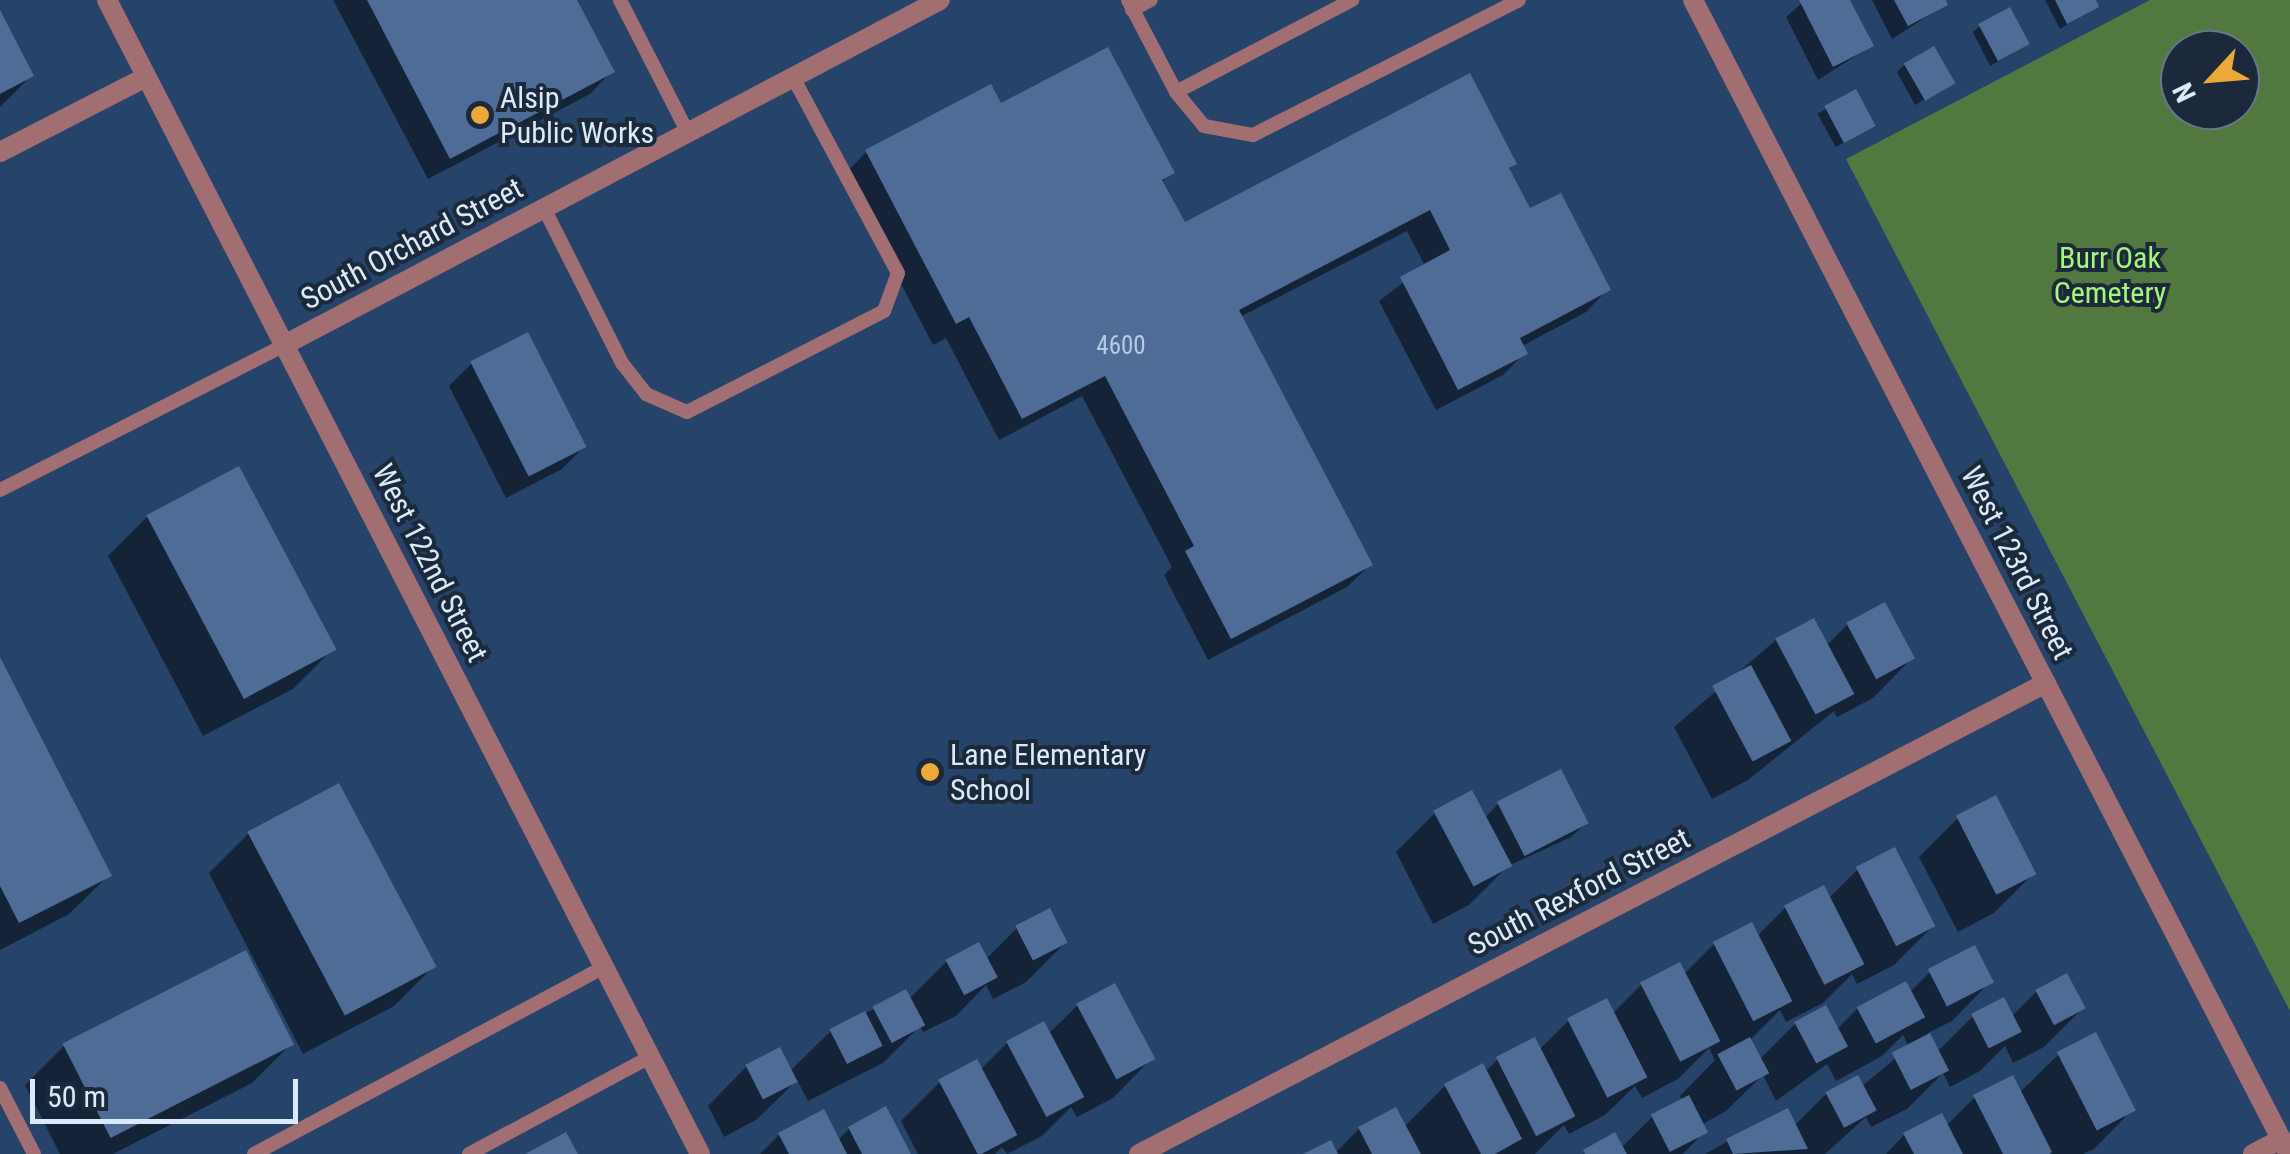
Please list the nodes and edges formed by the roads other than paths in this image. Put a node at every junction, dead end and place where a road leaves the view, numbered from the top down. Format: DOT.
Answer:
graph roads {
  1 [pos="107,0"];
  2 [pos="620,0"];
  3 [pos="940,0"];
  4 [pos="1151,0"];
  5 [pos="1352,0"];
  6 [pos="1519,0"];
  7 [pos="1692,0"];
  8 [pos="1130,5"];
  9 [pos="146,77"];
  10 [pos="793,78"];
  11 [pos="1176,92"];
  12 [pos="688,132"];
  13 [pos="0,152"];
  14 [pos="544,208"];
  15 [pos="284,346"];
  16 [pos="0,490"];
  17 [pos="2046,683"];
  18 [pos="604,967"];
  19 [pos="650,1057"];
  20 [pos="0,1088"];
  21 [pos="2285,1147"];
  22 [pos="34,1154"];
  23 [pos="254,1154"];
  24 [pos="469,1154"];
  25 [pos="700,1154"];
  26 [pos="1139,1154"];
  27 [pos="2253,1154"];
  1 -- 9 [label="street, West 122nd Street"];
  2 -- 12 [label="lane"];
  3 -- 10 [label="street, South Orchard Street"];
  4 -- 8 [label="lane"];
  5 -- 11 [label="lane"];
  6 -- 11 [label="lane"];
  7 -- 17 [label="street, West 123rd Street"];
  8 -- 11 [label="lane"];
  9 -- 13 [label="street"];
  9 -- 15 [label="street, West 122nd Street"];
  10 -- 12 [label="street, South Orchard Street"];
  10 -- 14 [label="lane"];
  12 -- 14 [label="street, South Orchard Street"];
  14 -- 15 [label="street, South Orchard Street"];
  15 -- 16 [label="lane"];
  15 -- 18 [label="street, West 122nd Street"];
  17 -- 21 [label="street, West 123rd Street"];
  17 -- 26 [label="street, South Rexford Street"];
  18 -- 19 [label="street, West 122nd Street"];
  18 -- 23 [label="lane"];
  19 -- 24 [label="lane"];
  19 -- 25 [label="street, West 122nd Street"];
  20 -- 22 [label="lane"];
  21 -- 27 [label="street"];
}
